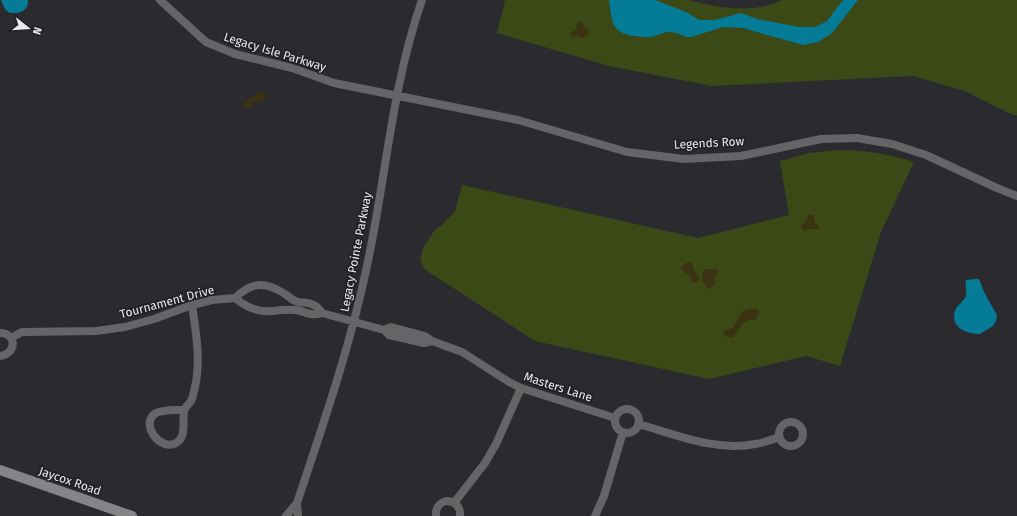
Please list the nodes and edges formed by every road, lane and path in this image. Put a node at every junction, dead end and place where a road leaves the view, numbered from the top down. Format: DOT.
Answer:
graph roads {
  1 [pos="160,0"];
  2 [pos="422,0"];
  3 [pos="398,95"];
  4 [pos="1017,196"];
  5 [pos="235,298"];
  6 [pos="192,305"];
  7 [pos="298,306"];
  8 [pos="355,322"];
  9 [pos="0,333"];
  10 [pos="11,338"];
  11 [pos="0,356"];
  12 [pos="521,388"];
  13 [pos="184,410"];
  14 [pos="615,418"];
  15 [pos="638,424"];
  16 [pos="623,432"];
  17 [pos="779,438"];
  18 [pos="0,470"];
  19 [pos="297,503"];
  20 [pos="454,503"];
  21 [pos="132,516"];
  22 [pos="286,516"];
  23 [pos="298,516"];
  24 [pos="436,516"];
  25 [pos="460,516"];
  26 [pos="595,516"];
  1 -- 3 [label="street, Legacy Isle Parkway"];
  2 -- 3 [label="street, Legacy Pointe Parkway"];
  3 -- 4 [label="street, Legends Row"];
  3 -- 8 [label="street, Legacy Pointe Parkway"];
  5 -- 6 [label="street, Tournament Drive"];
  5 -- 7 [label="street, Tournament Drive"];
  5 -- 7 [label="street, Tournament Drive"];
  6 -- 10 [label="street, Tournament Drive"];
  6 -- 13 [label="street"];
  7 -- 8 [label="street, Tournament Drive"];
  8 -- 12 [label="street, Masters Lane"];
  8 -- 19 [label="street, Legacy Pointe Parkway"];
  9 -- 10 [label="street"];
  10 -- 11 [label="street"];
  12 -- 14 [label="street, Masters Lane"];
  12 -- 20 [label="street"];
  13 -- 13 [label="street"];
  14 -- 15 [label="street"];
  14 -- 16 [label="street"];
  15 -- 16 [label="street"];
  15 -- 17 [label="street"];
  16 -- 26 [label="street"];
  18 -- 21 [label="street, Jaycox Road"];
  19 -- 22 [label="street, Legacy Pointe Parkway"];
  19 -- 23 [label="street, Legacy Pointe Parkway"];
  20 -- 24 [label="street"];
  20 -- 25 [label="street"];
}
